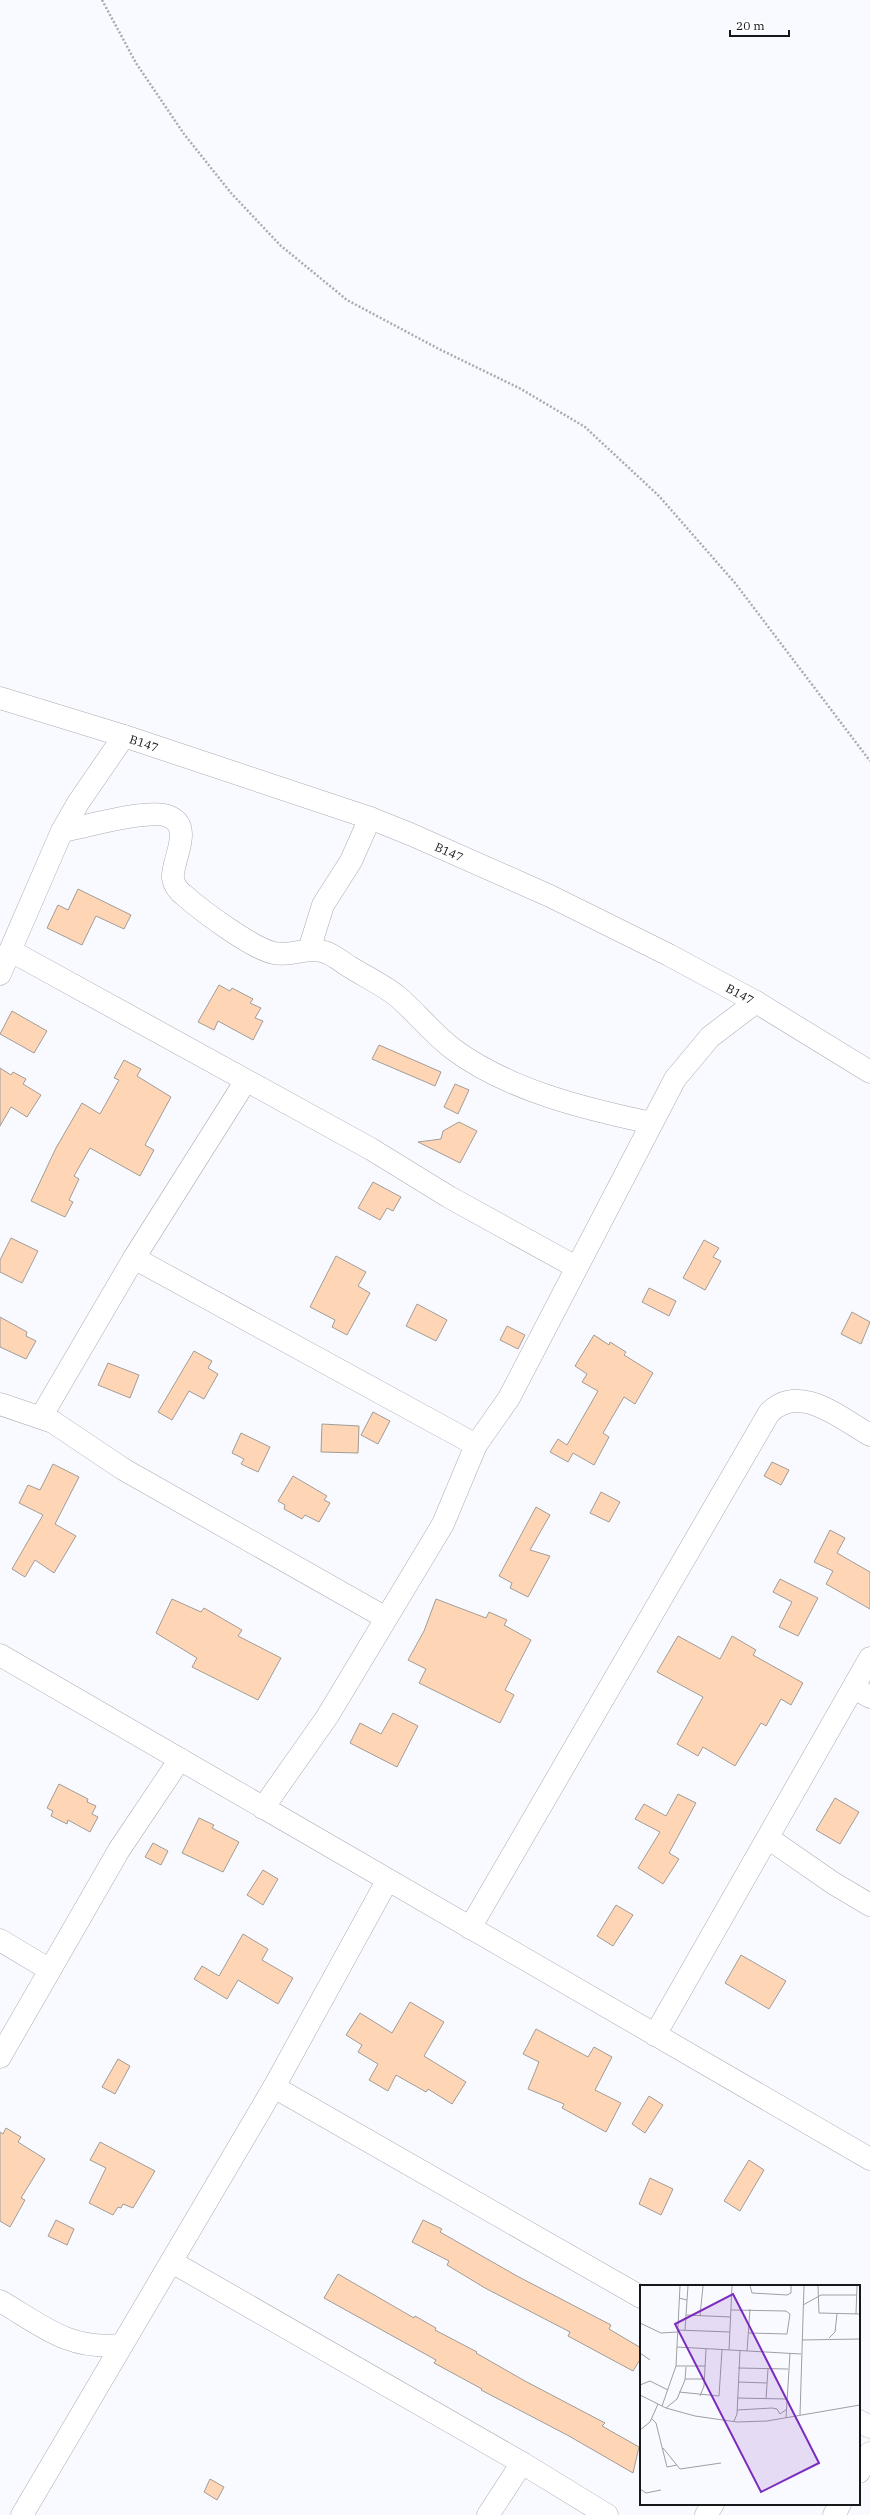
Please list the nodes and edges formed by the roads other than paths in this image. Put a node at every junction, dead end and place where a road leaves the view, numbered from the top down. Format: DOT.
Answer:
graph roads {
  1 [pos="0,698"];
  2 [pos="124,736"];
  3 [pos="370,818"];
  4 [pos="62,832"];
  5 [pos="309,950"];
  6 [pos="11,951"];
  7 [pos="0,974"];
  8 [pos="756,1002"];
  9 [pos="870,1072"];
  10 [pos="245,1082"];
  11 [pos="652,1123"];
  12 [pos="134,1258"];
  13 [pos="576,1267"];
  14 [pos="0,1404"];
  15 [pos="41,1417"];
  16 [pos="870,1435"];
  17 [pos="476,1445"];
  18 [pos="386,1618"];
  19 [pos="0,1655"];
  20 [pos="870,1658"];
  21 [pos="862,1693"];
  22 [pos="180,1759"];
  23 [pos="263,1808"];
  24 [pos="768,1838"];
  25 [pos="387,1881"];
  26 [pos="870,1905"];
  27 [pos="470,1928"];
  28 [pos="0,1940"];
  29 [pos="50,1970"];
  30 [pos="655,2035"];
  31 [pos="0,2057"];
  32 [pos="274,2087"];
  33 [pos="870,2159"];
  34 [pos="172,2262"];
  35 [pos="640,2296"];
  36 [pos="0,2301"];
  37 [pos="120,2345"];
  38 [pos="860,2422"];
  39 [pos="870,2428"];
  40 [pos="870,2453"];
  41 [pos="522,2463"];
  42 [pos="860,2470"];
  43 [pos="712,2505"];
  44 [pos="839,2505"];
  45 [pos="22,2515"];
  46 [pos="488,2515"];
  47 [pos="607,2515"];
  48 [pos="706,2515"];
  49 [pos="834,2515"];
  1 -- 2 [label="street, B147 / B147"];
  2 -- 3 [label="street, B147 / B147"];
  2 -- 4 [label="street"];
  3 -- 5 [label="street"];
  3 -- 8 [label="street, B147 / B147"];
  4 -- 5 [label="street"];
  4 -- 6 [label="street"];
  5 -- 11 [label="street"];
  6 -- 7 [label="street"];
  6 -- 10 [label="street"];
  8 -- 9 [label="street, B147 / B147"];
  8 -- 11 [label="street"];
  10 -- 12 [label="street"];
  10 -- 13 [label="street"];
  11 -- 13 [label="street"];
  12 -- 15 [label="street"];
  12 -- 17 [label="street"];
  13 -- 17 [label="street"];
  14 -- 15 [label="street"];
  15 -- 18 [label="street"];
  16 -- 27 [label="street"];
  17 -- 18 [label="street"];
  18 -- 23 [label="street"];
  19 -- 22 [label="street"];
  20 -- 21 [label="street"];
  21 -- 24 [label="street"];
  22 -- 23 [label="street"];
  22 -- 29 [label="street"];
  23 -- 25 [label="street"];
  24 -- 26 [label="street"];
  24 -- 30 [label="street"];
  25 -- 27 [label="street"];
  25 -- 32 [label="street"];
  27 -- 30 [label="street"];
  28 -- 29 [label="street"];
  29 -- 31 [label="street"];
  30 -- 33 [label="street"];
  32 -- 34 [label="street"];
  32 -- 35 [label="street"];
  34 -- 37 [label="street"];
  34 -- 41 [label="street"];
  36 -- 37 [label="street"];
  37 -- 45 [label="street"];
  38 -- 39 [label="street"];
  40 -- 42 [label="street"];
  41 -- 46 [label="street"];
  41 -- 47 [label="street"];
  43 -- 48 [label="street"];
  44 -- 49 [label="street"];
}
